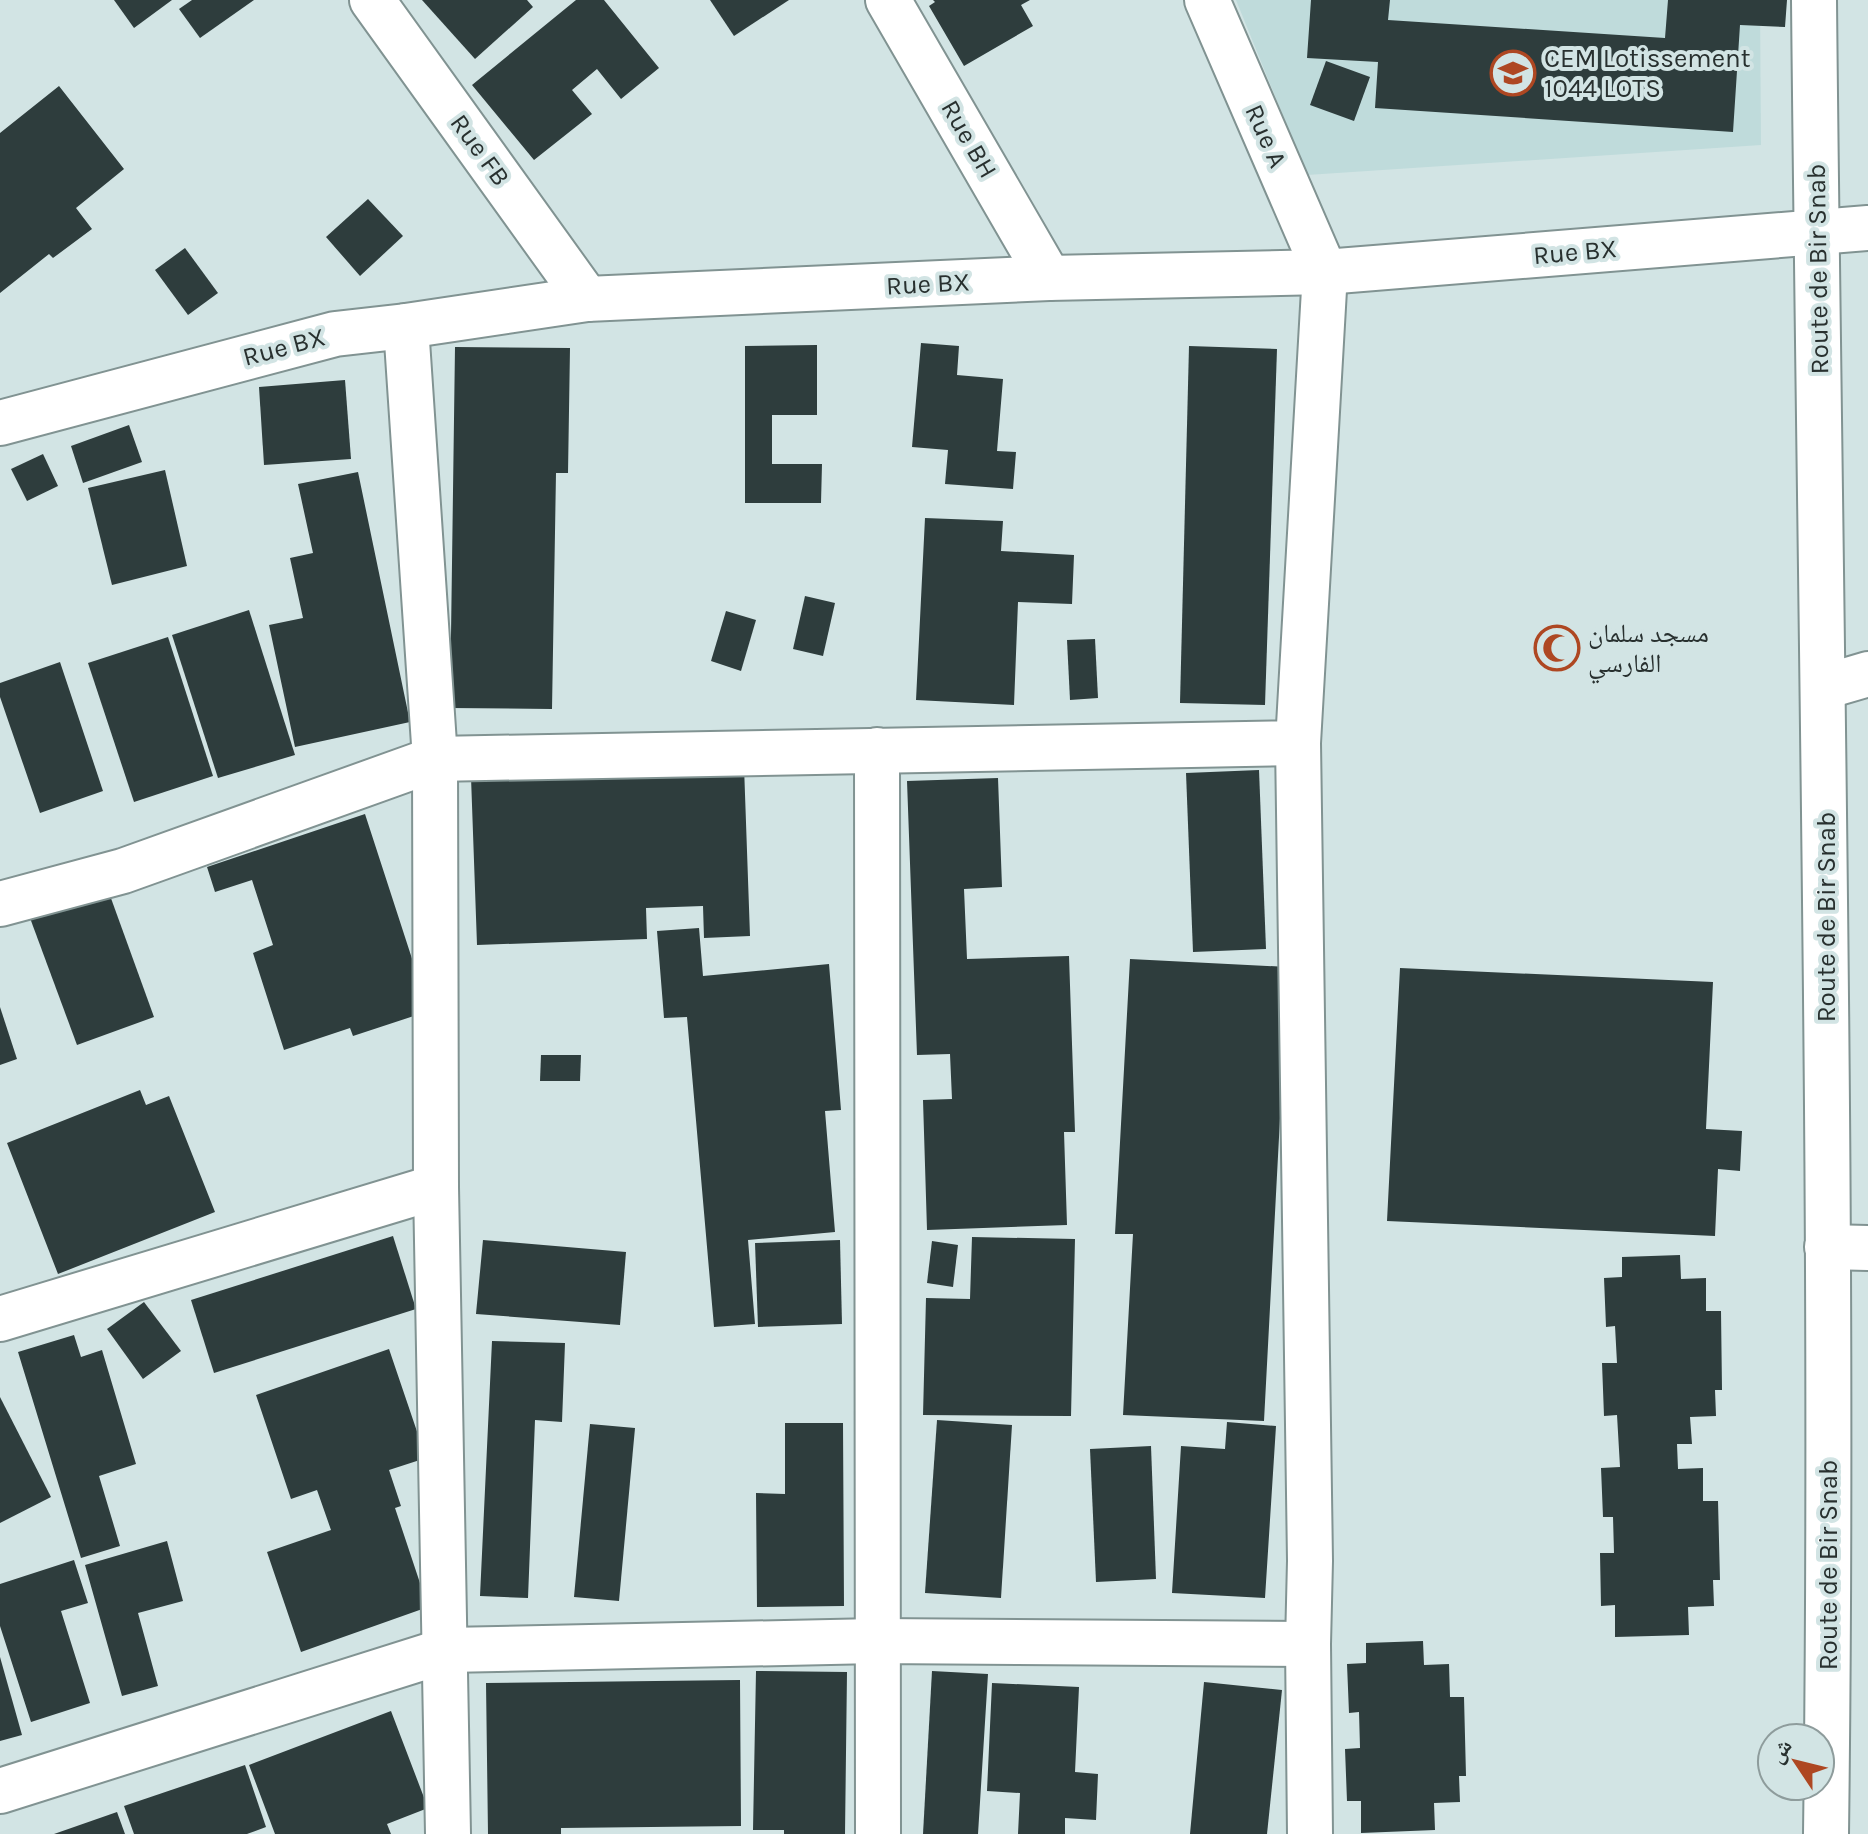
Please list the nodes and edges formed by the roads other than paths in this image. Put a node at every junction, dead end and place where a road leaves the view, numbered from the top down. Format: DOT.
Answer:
graph roads {
  1 [pos="372,0"];
  2 [pos="888,0"];
  3 [pos="1207,0"];
  4 [pos="1814,0"];
  5 [pos="1868,228"];
  6 [pos="1818,232"];
  7 [pos="1325,272"];
  8 [pos="1049,278"];
  9 [pos="587,299"];
  10 [pos="406,326"];
  11 [pos="0,423"];
  12 [pos="1868,674"];
  13 [pos="1824,687"];
  14 [pos="1298,743"];
  15 [pos="877,750"];
  16 [pos="435,759"];
  17 [pos="0,904"];
  18 [pos="436,1187"];
  19 [pos="1848,1247"];
  20 [pos="0,1319"];
  21 [pos="1849,1590"];
  22 [pos="876,1641"];
  23 [pos="1308,1644"];
  24 [pos="447,1650"];
  25 [pos="0,1791"];
  26 [pos="448,1834"];
  27 [pos="878,1834"];
  28 [pos="1310,1834"];
  29 [pos="1826,1834"];
  1 -- 9 [label="street, Rue FB"];
  2 -- 8 [label="street, Rue BH"];
  3 -- 7 [label="street, Rue A"];
  4 -- 6 [label="street, Route de Bir Snab"];
  5 -- 6 [label="street, Rue BX"];
  6 -- 7 [label="street, Rue BX"];
  6 -- 13 [label="street, Route de Bir Snab"];
  7 -- 8 [label="street, Rue BX"];
  7 -- 14 [label="street"];
  8 -- 9 [label="street, Rue BX"];
  9 -- 10 [label="street, Rue BX"];
  10 -- 11 [label="street, Rue BX"];
  10 -- 16 [label="street"];
  12 -- 13 [label="street"];
  13 -- 19 [label="street, Route de Bir Snab"];
  14 -- 15 [label="street"];
  14 -- 23 [label="street"];
  15 -- 16 [label="street"];
  15 -- 22 [label="street"];
  16 -- 17 [label="street"];
  16 -- 18 [label="street"];
  18 -- 20 [label="street"];
  18 -- 24 [label="street"];
  19 -- 21 [label="street, Route de Bir Snab"];
  21 -- 29 [label="street, Route de Bir Snab"];
  22 -- 23 [label="street"];
  22 -- 24 [label="street"];
  22 -- 27 [label="street"];
  23 -- 28 [label="street"];
  24 -- 25 [label="street"];
  24 -- 26 [label="street"];
}
